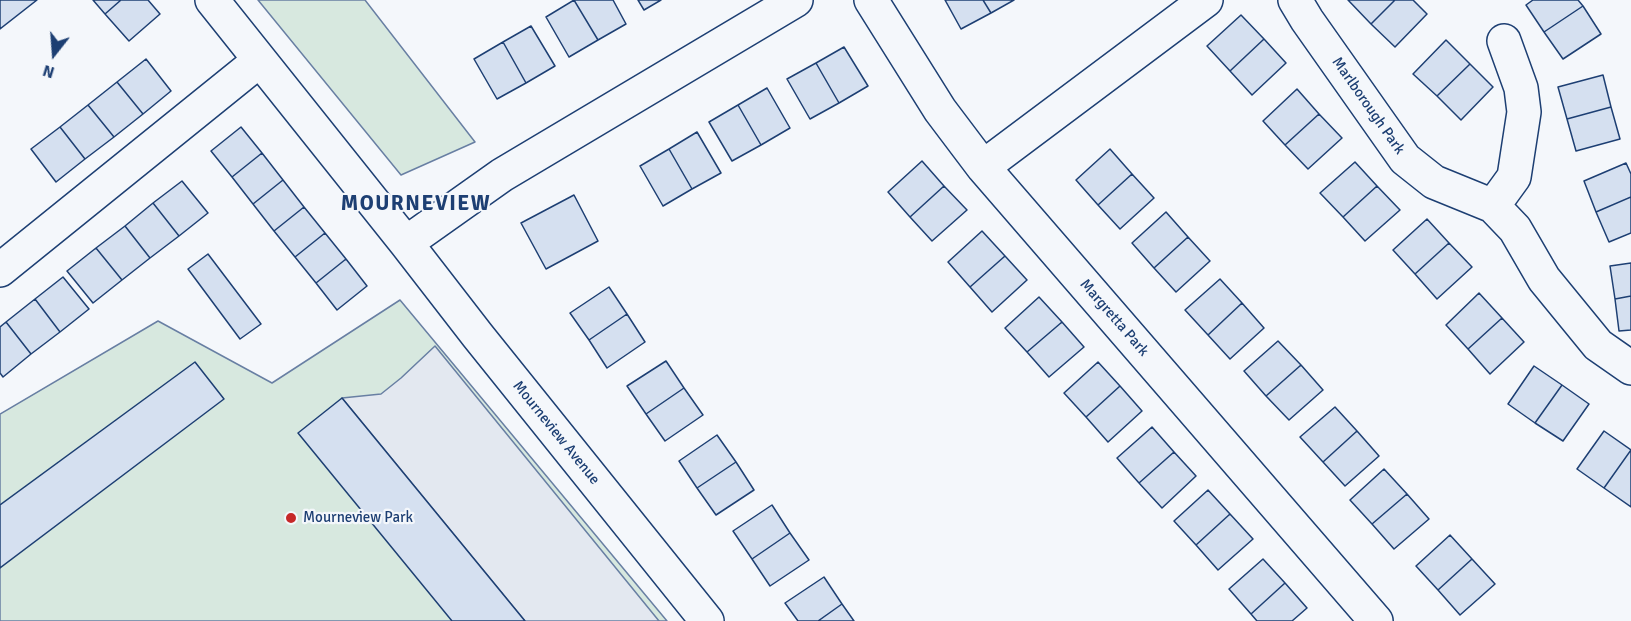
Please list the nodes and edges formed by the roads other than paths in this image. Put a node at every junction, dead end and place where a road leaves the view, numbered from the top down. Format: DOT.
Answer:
graph roads {
  1 [pos="212,0"];
  2 [pos="796,0"];
  3 [pos="871,0"];
  4 [pos="1206,0"];
  5 [pos="1295,0"];
  6 [pos="1504,41"];
  7 [pos="260,60"];
  8 [pos="983,167"];
  9 [pos="1493,206"];
  10 [pos="406,243"];
  11 [pos="0,270"];
  12 [pos="1631,368"];
  13 [pos="707,621"];
  14 [pos="1376,621"];
  1 -- 7 [label="street, Mourneview Avenue"];
  2 -- 10 [label="street"];
  3 -- 8 [label="street, Margretta Park"];
  4 -- 8 [label="street"];
  5 -- 9 [label="street, Marlborough Park"];
  6 -- 9 [label="street"];
  7 -- 10 [label="street, Mourneview Avenue"];
  7 -- 11 [label="street"];
  8 -- 14 [label="street, Margretta Park"];
  9 -- 12 [label="street, Marlborough Park"];
  10 -- 13 [label="street, Mourneview Avenue"];
}
